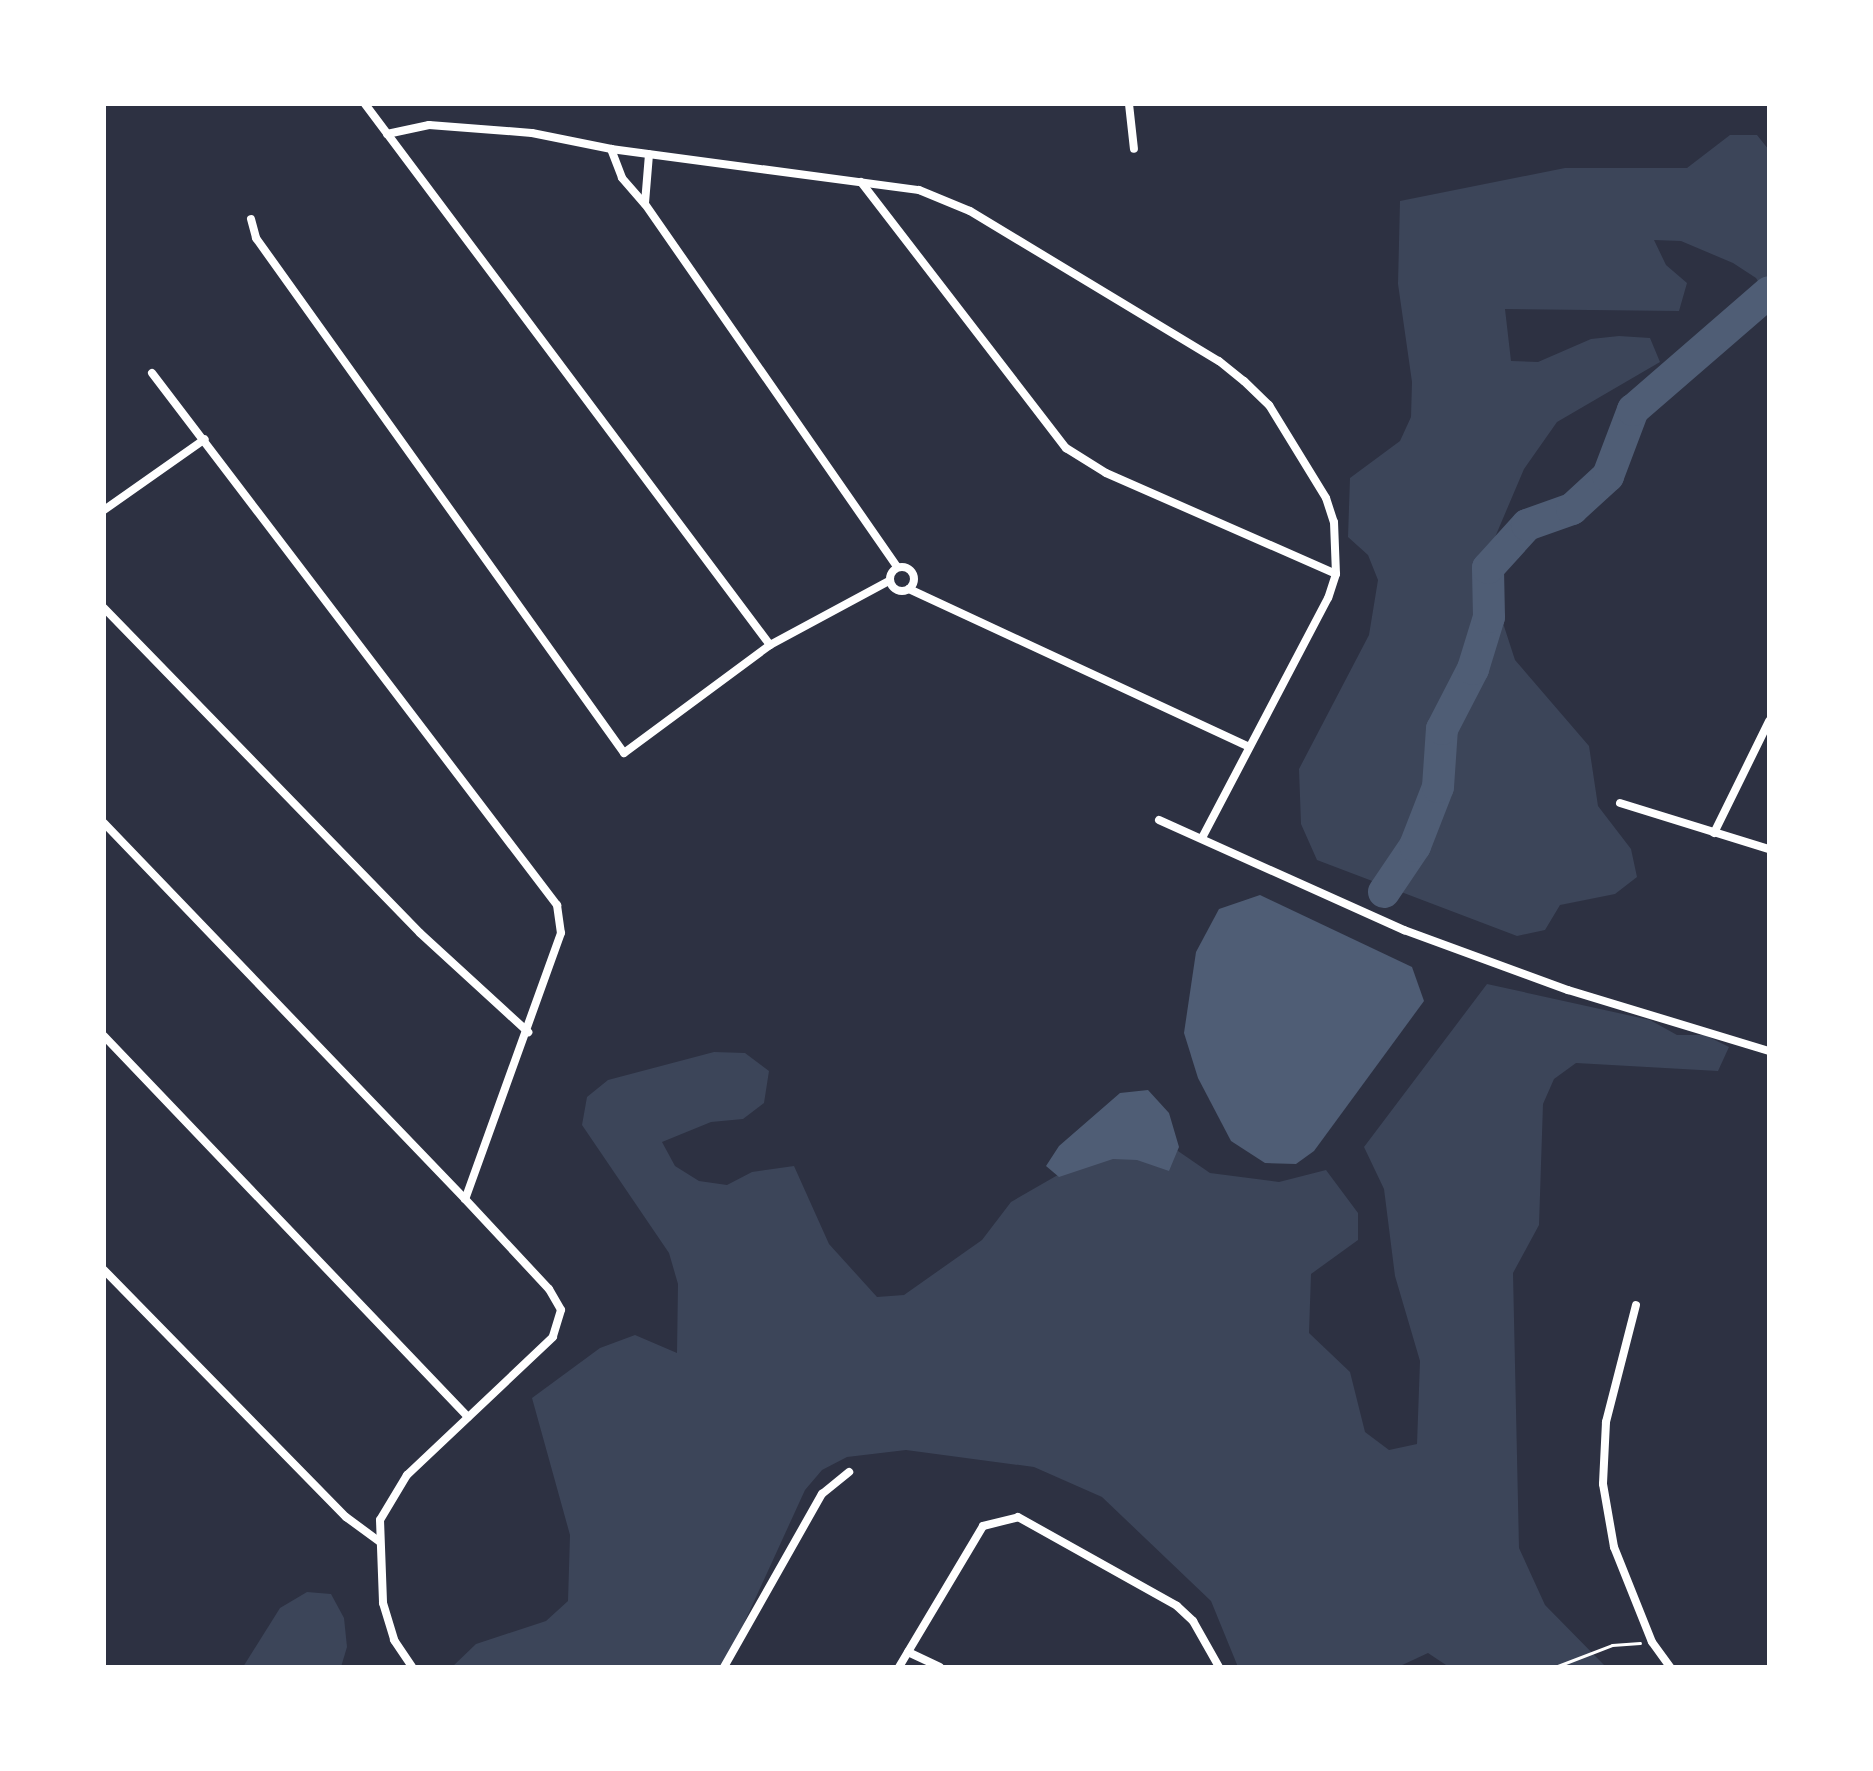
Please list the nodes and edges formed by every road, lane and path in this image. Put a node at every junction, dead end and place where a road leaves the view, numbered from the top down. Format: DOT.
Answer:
graph roads {
  1 [pos="365,104"];
  2 [pos="1129,104"];
  3 [pos="387,134"];
  4 [pos="611,149"];
  5 [pos="1134,149"];
  6 [pos="649,154"];
  7 [pos="861,182"];
  8 [pos="645,204"];
  9 [pos="251,219"];
  10 [pos="152,373"];
  11 [pos="205,439"];
  12 [pos="104,510"];
  13 [pos="897,567"];
  14 [pos="1336,574"];
  15 [pos="889,581"];
  16 [pos="909,589"];
  17 [pos="104,608"];
  18 [pos="770,645"];
  19 [pos="1769,721"];
  20 [pos="1249,747"];
  21 [pos="1620,803"];
  22 [pos="1159,820"];
  23 [pos="104,823"];
  24 [pos="1714,833"];
  25 [pos="1202,838"];
  26 [pos="1769,849"];
  27 [pos="528,1032"];
  28 [pos="104,1036"];
  29 [pos="1769,1051"];
  30 [pos="465,1199"];
  31 [pos="104,1270"];
  32 [pos="1636,1305"];
  33 [pos="468,1417"];
  34 [pos="849,1472"];
  35 [pos="380,1542"];
  36 [pos="1652,1642"];
  37 [pos="908,1652"];
  38 [pos="412,1667"];
  39 [pos="724,1667"];
  40 [pos="899,1667"];
  41 [pos="940,1667"];
  42 [pos="1219,1667"];
  43 [pos="1555,1667"];
  44 [pos="1670,1667"];
  1 -- 3 [label="street"];
  2 -- 5 [label="street"];
  3 -- 4 [label="street"];
  3 -- 18 [label="street"];
  4 -- 6 [label="street"];
  4 -- 8 [label="street"];
  6 -- 7 [label="street"];
  6 -- 8 [label="street"];
  7 -- 14 [label="street"];
  7 -- 14 [label="street"];
  8 -- 13 [label="street"];
  9 -- 18 [label="street"];
  10 -- 11 [label="street"];
  11 -- 12 [label="street"];
  11 -- 27 [label="street"];
  13 -- 15 [label="street"];
  13 -- 16 [label="street"];
  14 -- 20 [label="street"];
  15 -- 16 [label="street"];
  15 -- 18 [label="street"];
  16 -- 20 [label="street"];
  17 -- 27 [label="street"];
  19 -- 24 [label="street"];
  20 -- 25 [label="street"];
  21 -- 24 [label="street"];
  22 -- 25 [label="street"];
  23 -- 30 [label="street"];
  24 -- 26 [label="street"];
  25 -- 29 [label="street"];
  27 -- 30 [label="street"];
  28 -- 33 [label="street"];
  30 -- 33 [label="street"];
  31 -- 35 [label="street"];
  32 -- 36 [label="street"];
  33 -- 35 [label="street"];
  34 -- 39 [label="street"];
  35 -- 38 [label="street"];
  36 -- 43 [label="path"];
  36 -- 44 [label="street"];
  37 -- 40 [label="street"];
  37 -- 41 [label="street"];
  37 -- 42 [label="street"];
}
